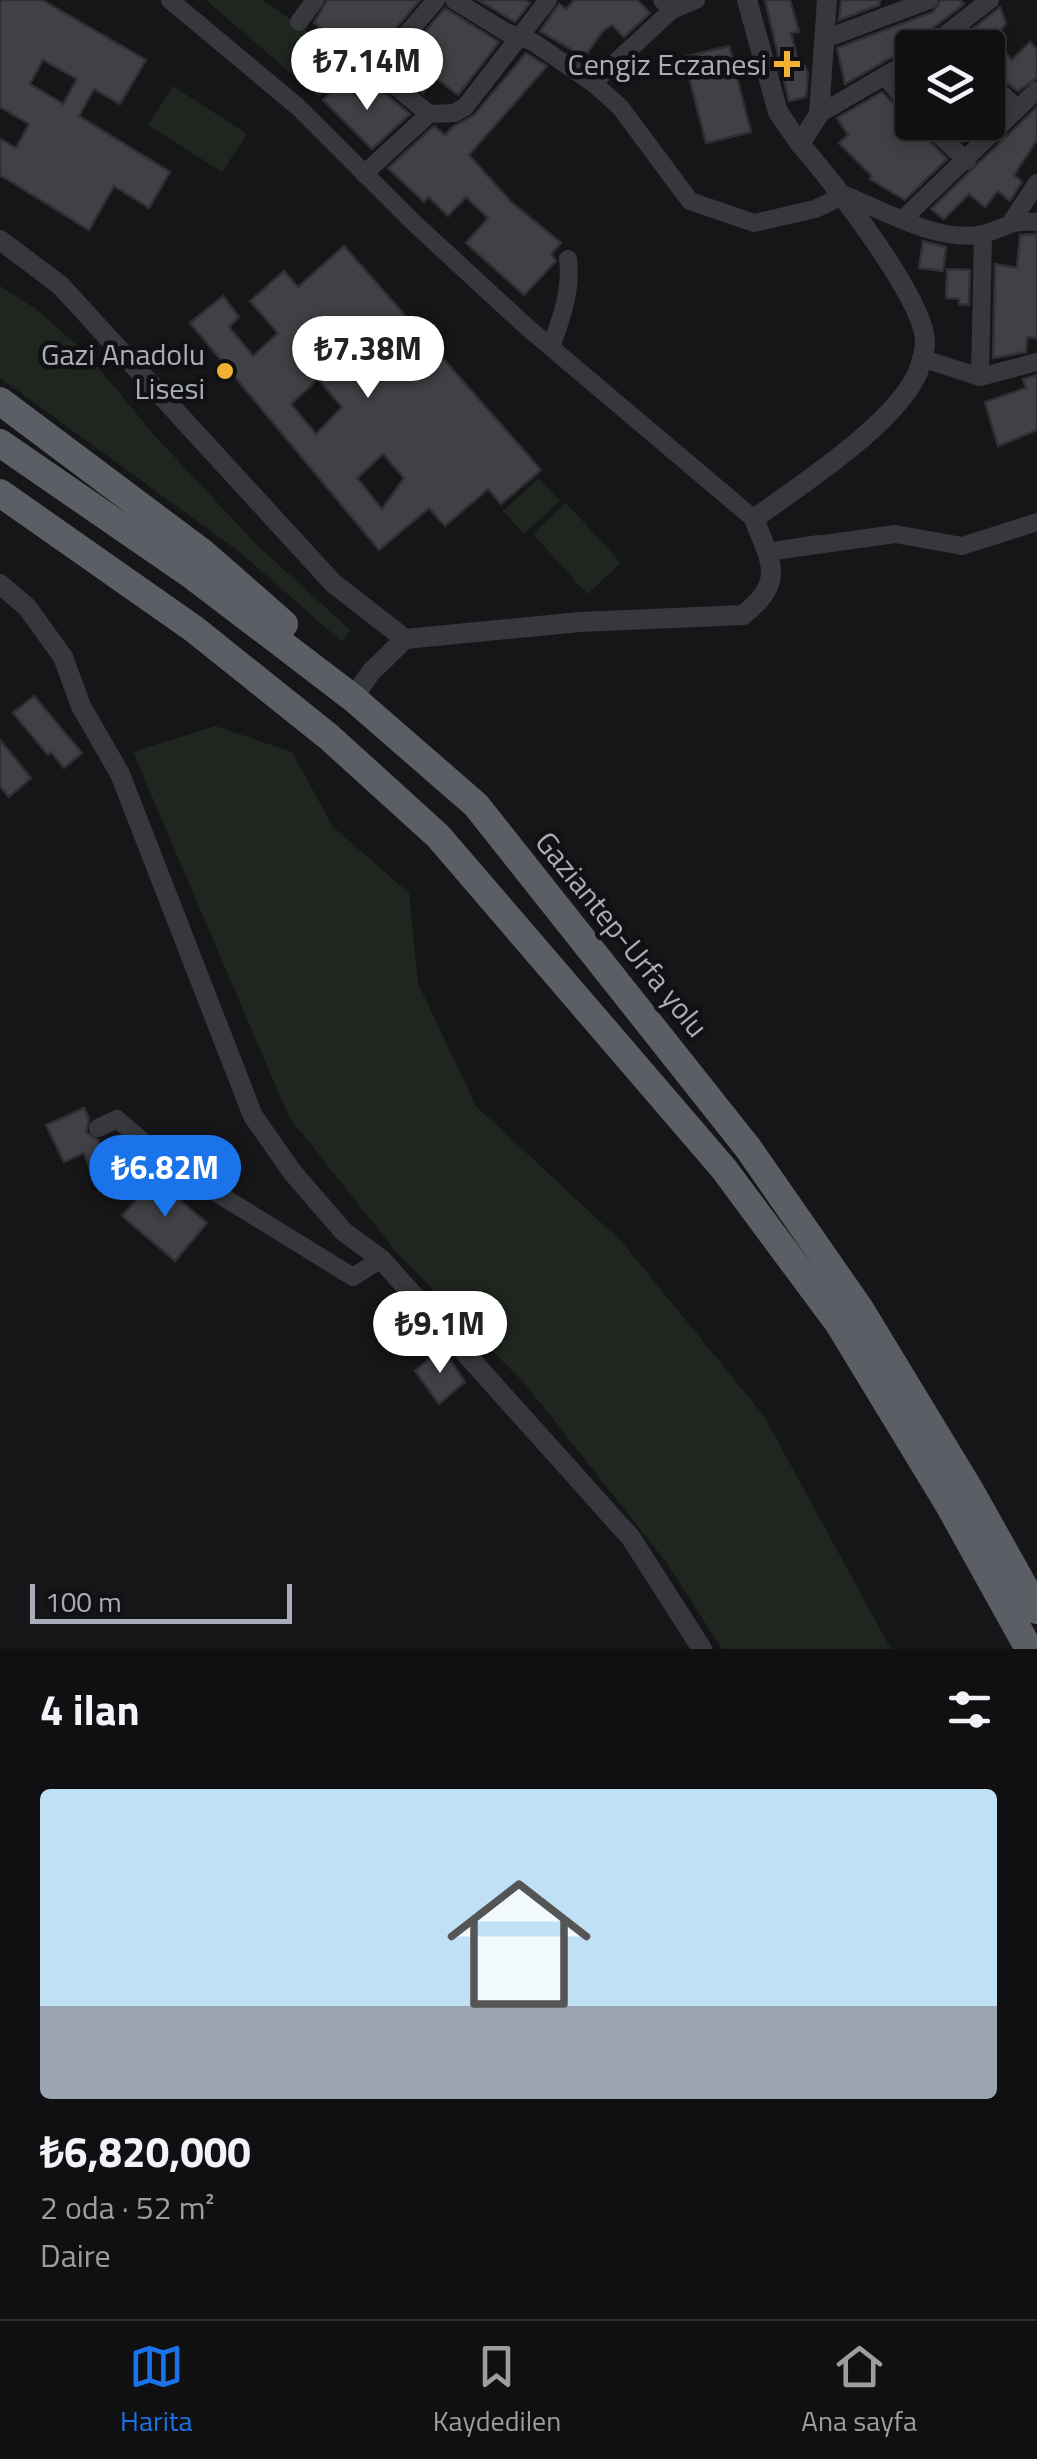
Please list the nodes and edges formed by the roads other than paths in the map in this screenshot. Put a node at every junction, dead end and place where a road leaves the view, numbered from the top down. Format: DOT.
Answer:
graph roads {
  1 [pos="315,0"];
  2 [pos="436,0"];
  3 [pos="454,0"];
  4 [pos="548,0"];
  5 [pos="696,0"];
  6 [pos="746,0"];
  7 [pos="827,0"];
  8 [pos="929,0"];
  9 [pos="176,1"];
  10 [pos="981,3"];
  11 [pos="666,5"];
  12 [pos="299,22"];
  13 [pos="954,30"];
  14 [pos="520,39"];
  15 [pos="825,39"];
  16 [pos="895,72"];
  17 [pos="886,78"];
  18 [pos="593,82"];
  19 [pos="895,88"];
  20 [pos="1037,90"];
  21 [pos="1005,97"];
  22 [pos="1017,108"];
  23 [pos="429,114"];
  24 [pos="819,114"];
  25 [pos="944,140"];
  26 [pos="800,144"];
  27 [pos="967,161"];
  28 [pos="364,174"];
  29 [pos="1037,183"];
  30 [pos="845,196"];
  31 [pos="903,219"];
  32 [pos="1012,221"];
  33 [pos="1037,222"];
  34 [pos="983,234"];
  35 [pos="0,240"];
  36 [pos="568,259"];
  37 [pos="551,347"];
  38 [pos="921,358"];
  39 [pos="1037,362"];
  40 [pos="980,377"];
  41 [pos="0,401"];
  42 [pos="0,443"];
  43 [pos="0,492"];
  44 [pos="754,518"];
  45 [pos="1037,522"];
  46 [pos="819,544"];
  47 [pos="768,552"];
  48 [pos="0,584"];
  49 [pos="405,638"];
  50 [pos="353,698"];
  51 [pos="98,1128"];
  52 [pos="382,1259"];
  53 [pos="1037,1610"];
  54 [pos="702,1649"];
  55 [pos="1029,1649"];
  1 -- 12 [label="street"];
  2 -- 23 [label="street"];
  3 -- 14 [label="street"];
  4 -- 14 [label="street"];
  5 -- 11 [label="street"];
  6 -- 26 [label="street"];
  7 -- 15 [label="street"];
  8 -- 15 [label="street"];
  9 -- 28 [label="street"];
  10 -- 13 [label="street"];
  11 -- 18 [label="street"];
  14 -- 18 [label="street"];
  14 -- 23 [label="street"];
  15 -- 24 [label="street"];
  16 -- 17 [label="street"];
  17 -- 19 [label="street"];
  17 -- 24 [label="street"];
  18 -- 30 [label="street"];
  20 -- 22 [label="street"];
  21 -- 22 [label="street"];
  22 -- 27 [label="street"];
  23 -- 28 [label="street"];
  24 -- 26 [label="street"];
  25 -- 27 [label="street"];
  26 -- 30 [label="street"];
  27 -- 31 [label="street"];
  28 -- 37 [label="street"];
  29 -- 32 [label="street"];
  30 -- 31 [label="street"];
  30 -- 38 [label="street"];
  31 -- 34 [label="street"];
  32 -- 33 [label="street"];
  32 -- 34 [label="street"];
  34 -- 40 [label="street"];
  35 -- 49 [label="street"];
  36 -- 37 [label="street"];
  37 -- 44 [label="street"];
  38 -- 40 [label="street"];
  38 -- 44 [label="street"];
  39 -- 40 [label="street"];
  41 -- 50 [label="highway"];
  42 -- 50 [label="highway, Gaziantep-Urfa yolu"];
  43 -- 55 [label="highway"];
  44 -- 47 [label="street"];
  45 -- 47 [label="street"];
  46 -- 47 [label="street"];
  47 -- 49 [label="street"];
  48 -- 52 [label="street"];
  49 -- 50 [label="street"];
  50 -- 53 [label="highway, Gaziantep-Urfa yolu"];
  51 -- 52 [label="street"];
  52 -- 54 [label="street"];
}
